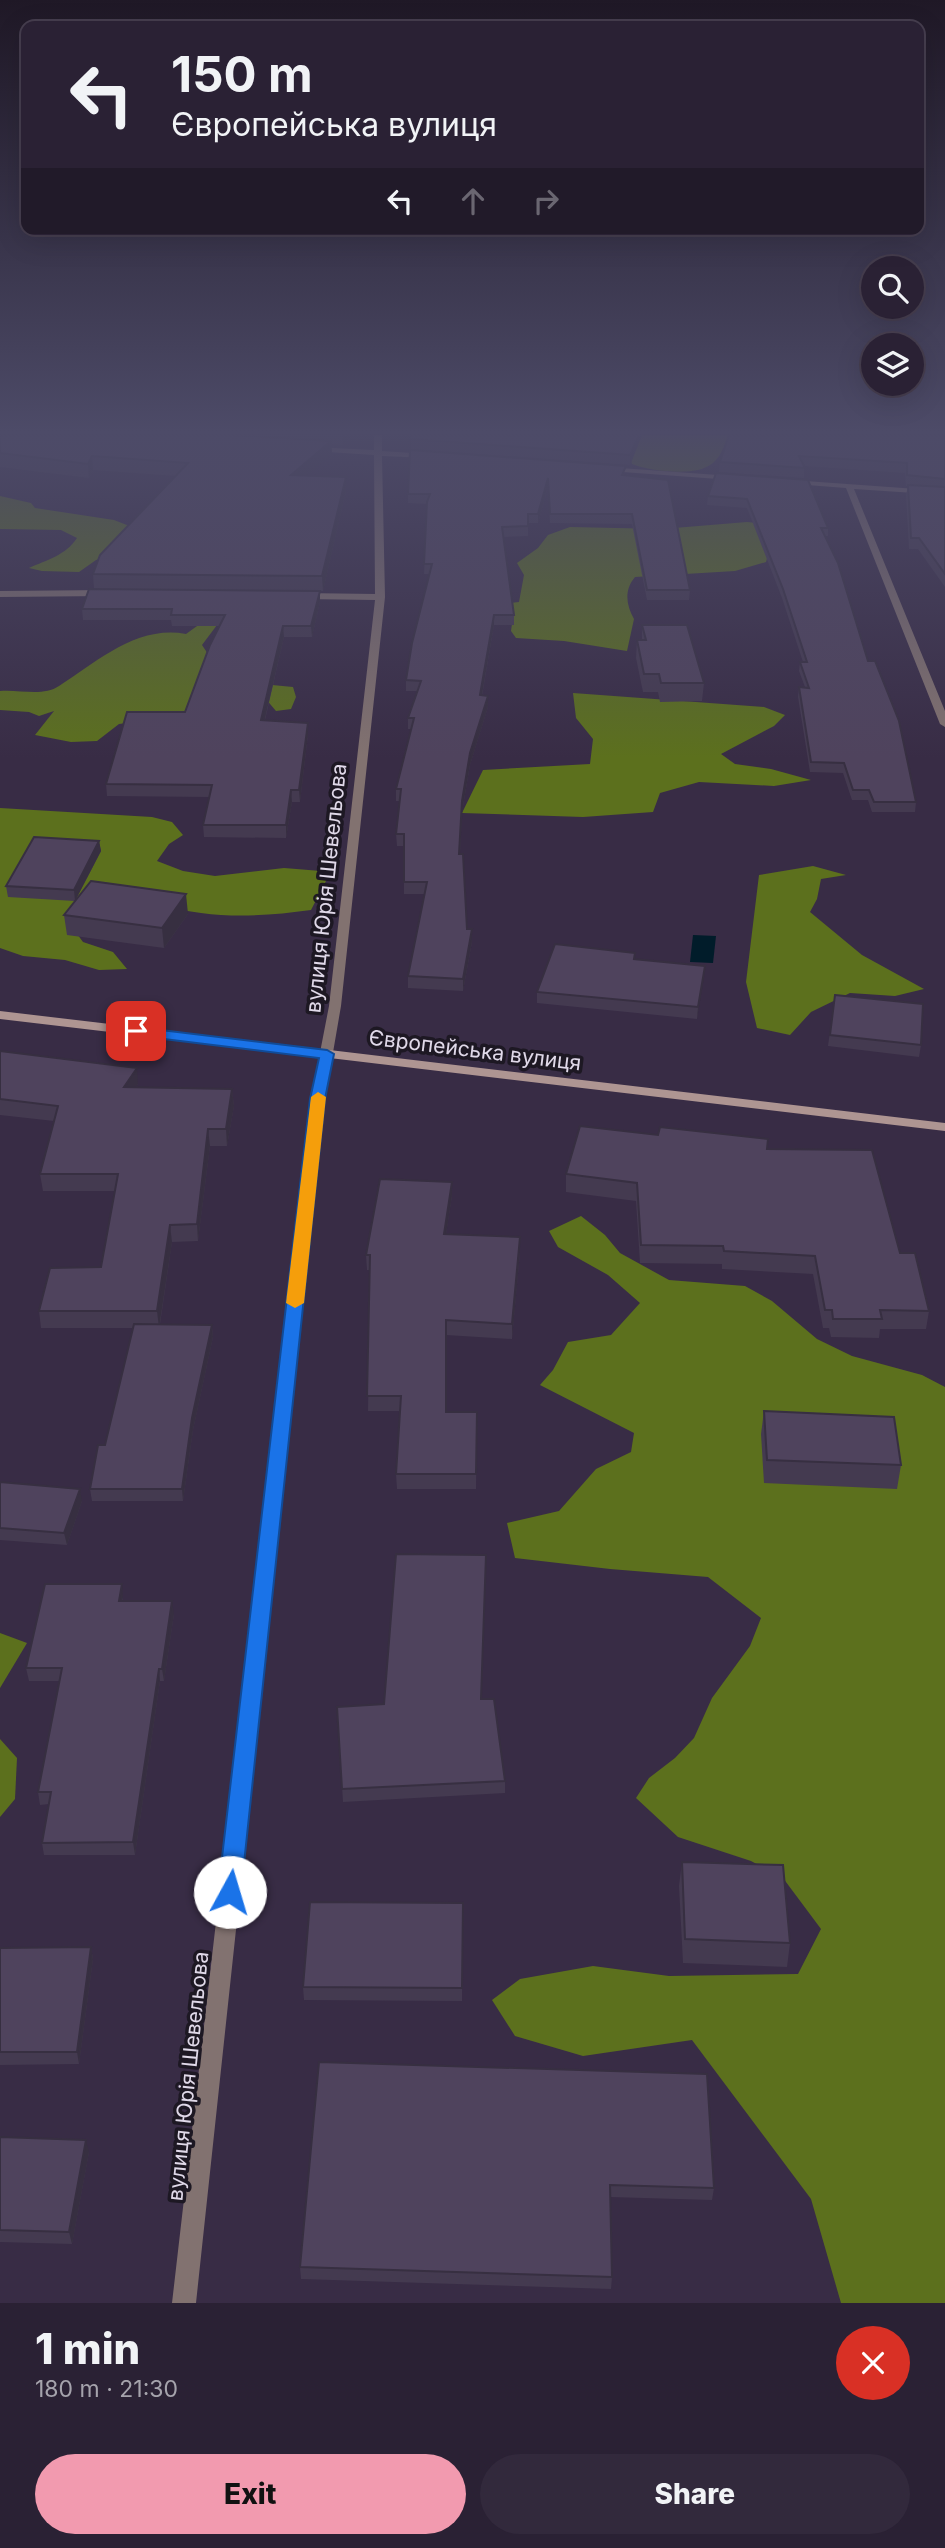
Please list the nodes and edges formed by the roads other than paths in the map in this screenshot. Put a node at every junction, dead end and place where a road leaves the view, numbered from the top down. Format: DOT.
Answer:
graph roads {
  1 [pos="379,542"];
  2 [pos="872,542"];
  3 [pos="121,593"];
  4 [pos="0,594"];
  5 [pos="284,596"];
  6 [pos="380,597"];
  7 [pos="945,724"];
  8 [pos="0,1016"];
  9 [pos="327,1054"];
  10 [pos="945,1127"];
  11 [pos="184,2303"];
  1 -- 6 [label="street, вулиця Юрія Шевельова"];
  2 -- 7 [label="street"];
  3 -- 4 [label="street"];
  5 -- 6 [label="street"];
  6 -- 9 [label="street, вулиця Юрія Шевельова"];
  8 -- 9 [label="main road, Європейська вулиця"];
  9 -- 10 [label="main road, Європейська вулиця"];
  9 -- 11 [label="street, вулиця Юрія Шевельова"];
}
